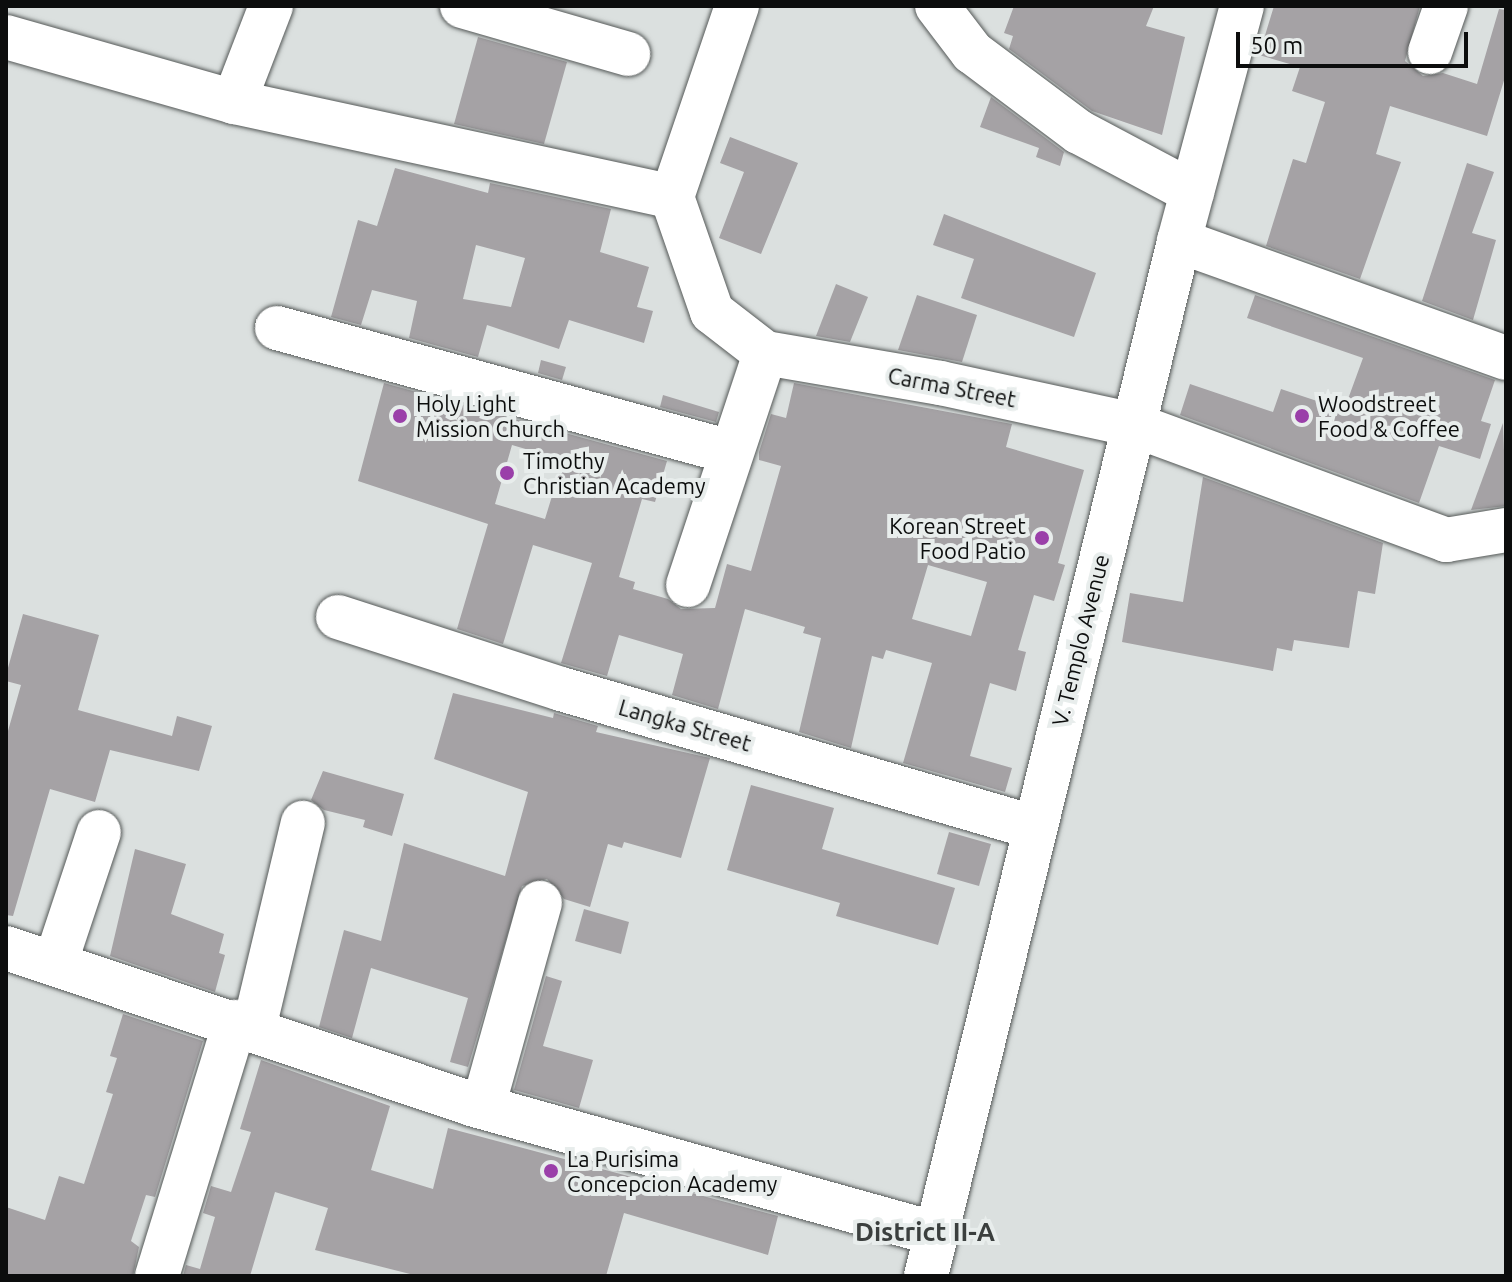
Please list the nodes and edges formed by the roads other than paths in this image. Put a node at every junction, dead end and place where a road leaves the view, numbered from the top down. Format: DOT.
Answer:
graph roads {
  1 [pos="271,6"];
  2 [pos="462,6"];
  3 [pos="737,6"];
  4 [pos="937,6"];
  5 [pos="1242,6"];
  6 [pos="1446,6"];
  7 [pos="6,37"];
  8 [pos="1430,52"];
  9 [pos="628,54"];
  10 [pos="234,102"];
  11 [pos="1192,192"];
  12 [pos="672,197"];
  13 [pos="1179,241"];
  14 [pos="277,328"];
  15 [pos="765,353"];
  16 [pos="1506,358"];
  17 [pos="1134,425"];
  18 [pos="730,452"];
  19 [pos="1506,530"];
  20 [pos="688,585"];
  21 [pos="338,617"];
  22 [pos="303,823"];
  23 [pos="1034,827"];
  24 [pos="99,832"];
  25 [pos="540,903"];
  26 [pos="6,948"];
  27 [pos="55,964"];
  28 [pos="244,1025"];
  29 [pos="483,1107"];
  30 [pos="936,1234"];
  31 [pos="157,1276"];
  32 [pos="926,1276"];
  1 -- 10 [label="street"];
  2 -- 9 [label="street"];
  3 -- 12 [label="street"];
  4 -- 11 [label="street"];
  5 -- 11 [label="street, V. Templo Avenue"];
  6 -- 8 [label="street"];
  7 -- 10 [label="street"];
  10 -- 12 [label="street"];
  11 -- 13 [label="street, V. Templo Avenue"];
  12 -- 15 [label="street, Carma Street"];
  13 -- 16 [label="street"];
  13 -- 17 [label="street, V. Templo Avenue"];
  14 -- 18 [label="street"];
  15 -- 17 [label="street, Carma Street"];
  15 -- 18 [label="street"];
  17 -- 19 [label="street, Carma Street"];
  17 -- 23 [label="street, V. Templo Avenue"];
  18 -- 20 [label="street"];
  21 -- 23 [label="street, Langka Street"];
  22 -- 28 [label="street"];
  23 -- 30 [label="street, V. Templo Avenue"];
  24 -- 27 [label="street"];
  25 -- 29 [label="street"];
  26 -- 27 [label="street"];
  27 -- 28 [label="street"];
  28 -- 29 [label="street"];
  28 -- 31 [label="street"];
  29 -- 30 [label="street"];
  30 -- 32 [label="street, V. Templo Avenue"];
}
